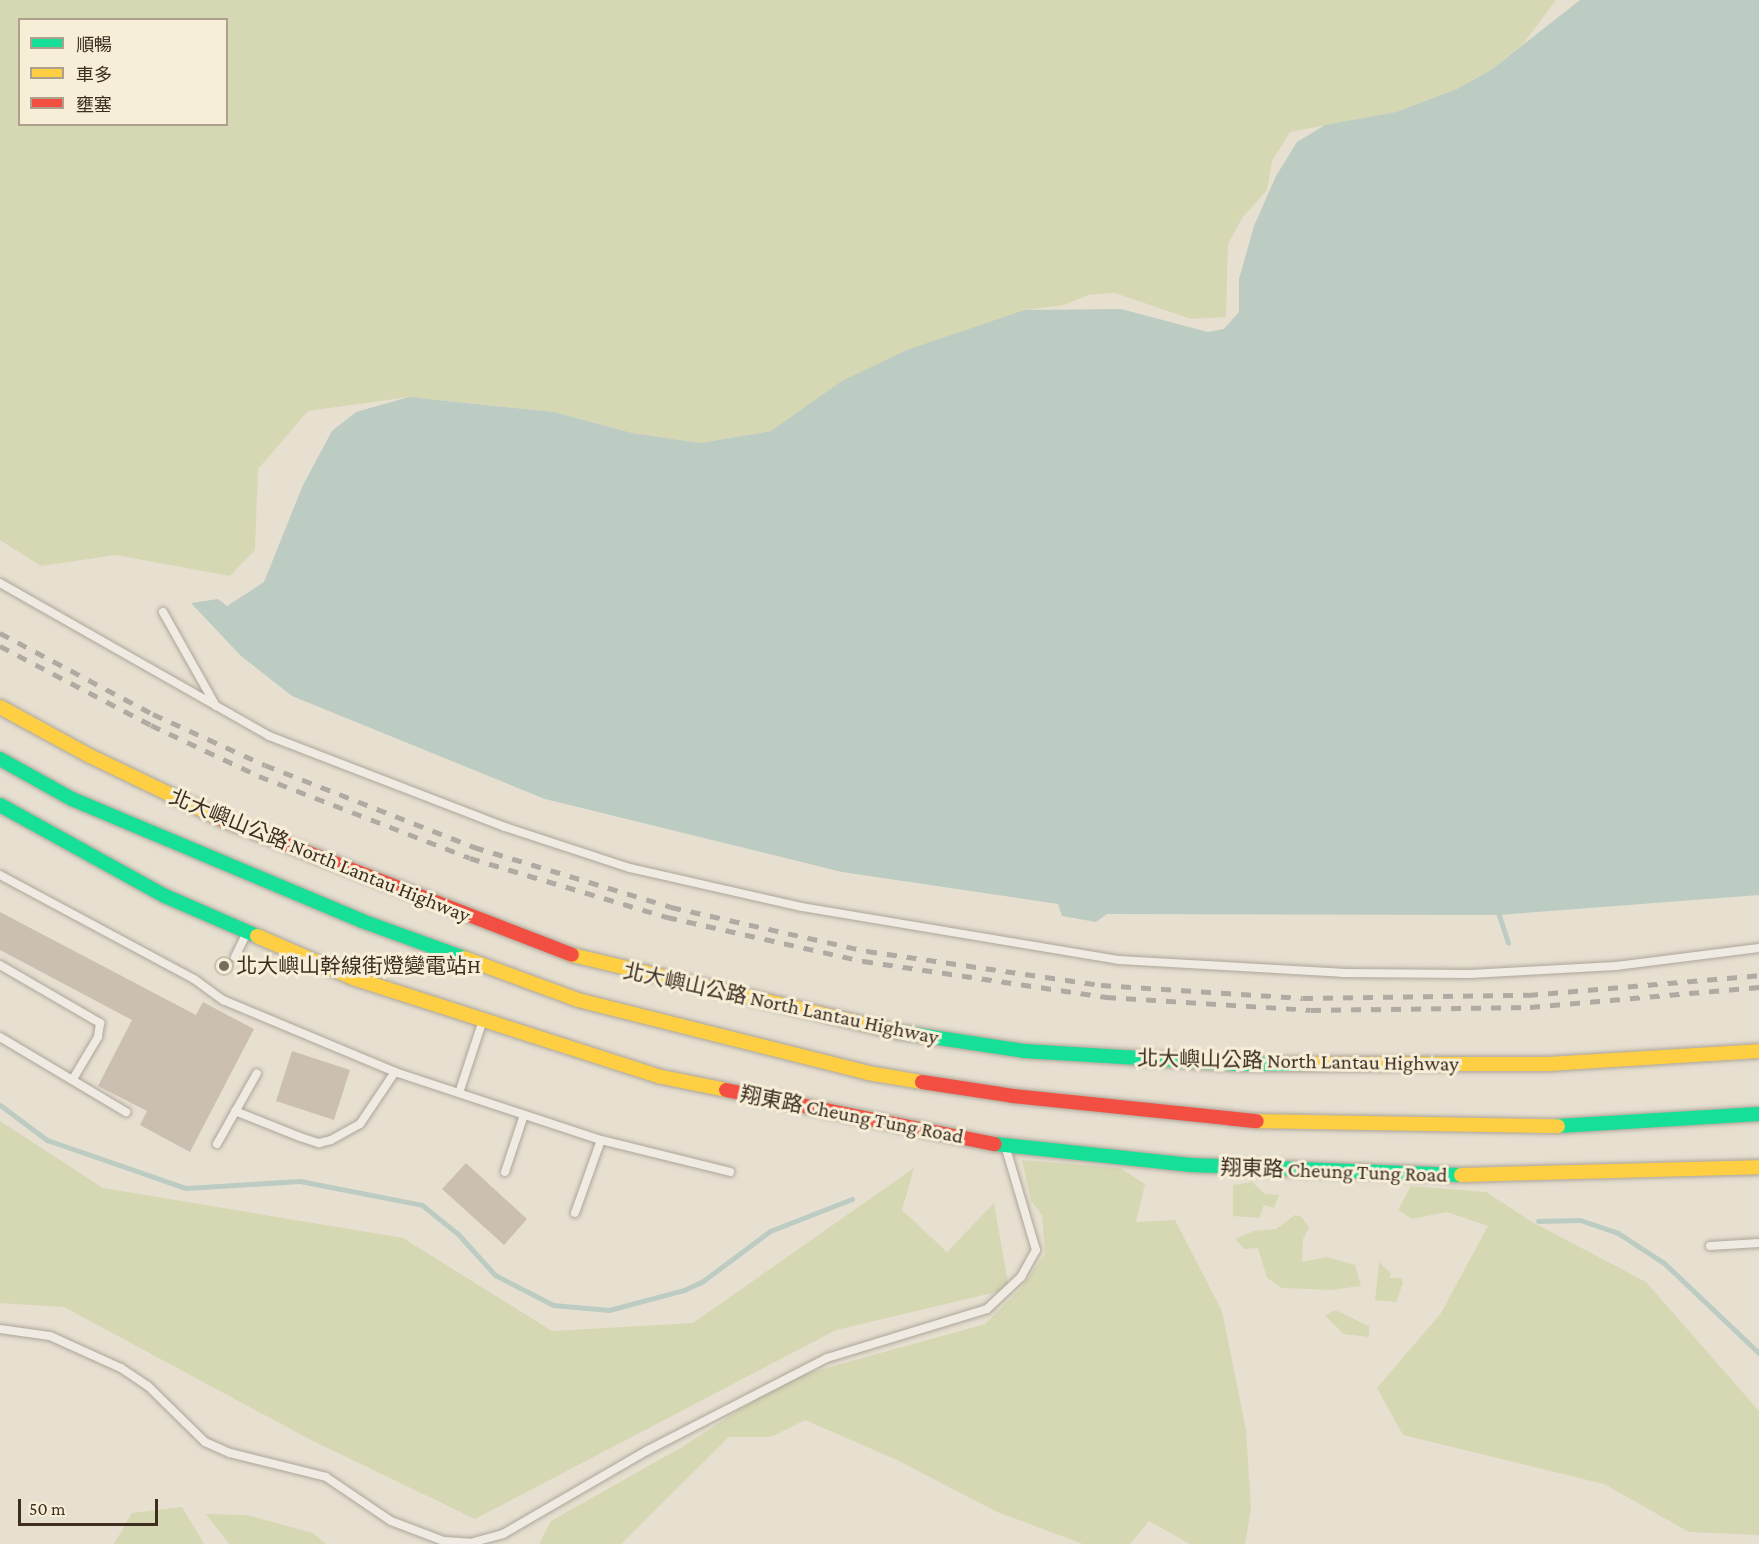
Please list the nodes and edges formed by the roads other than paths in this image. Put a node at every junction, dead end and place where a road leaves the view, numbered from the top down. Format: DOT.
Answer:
graph roads {
  1 [pos="0,584"];
  2 [pos="163,612"];
  3 [pos="216,706"];
  4 [pos="0,707"];
  5 [pos="0,759"];
  6 [pos="0,805"];
  7 [pos="0,875"];
  8 [pos="247,932"];
  9 [pos="1759,948"];
  10 [pos="235,957"];
  11 [pos="0,965"];
  12 [pos="484,1020"];
  13 [pos="0,1036"];
  14 [pos="1759,1051"];
  15 [pos="395,1072"];
  16 [pos="257,1073"];
  17 [pos="73,1080"];
  18 [pos="459,1093"];
  19 [pos="126,1112"];
  20 [pos="235,1112"];
  21 [pos="1759,1114"];
  22 [pos="524,1115"];
  23 [pos="601,1140"];
  24 [pos="217,1144"];
  25 [pos="1005,1146"];
  26 [pos="1759,1167"];
  27 [pos="505,1172"];
  28 [pos="730,1172"];
  29 [pos="575,1213"];
  30 [pos="1759,1243"];
  31 [pos="1710,1246"];
  32 [pos="0,1329"];
  1 -- 3 [label="lane"];
  2 -- 3 [label="lane"];
  3 -- 9 [label="lane"];
  4 -- 14 [label="main road, 北大嶼山公路 North Lantau Highway"];
  5 -- 21 [label="main road, 北大嶼山公路 North Lantau Highway"];
  6 -- 8 [label="main road, 翔東路 Cheung Tung Road"];
  7 -- 15 [label="lane"];
  8 -- 10 [label="lane"];
  8 -- 12 [label="main road, 翔東路 Cheung Tung Road"];
  11 -- 17 [label="lane"];
  12 -- 18 [label="lane"];
  12 -- 25 [label="main road, 翔東路 Cheung Tung Road"];
  13 -- 17 [label="lane"];
  15 -- 18 [label="lane"];
  15 -- 20 [label="lane"];
  16 -- 20 [label="lane"];
  17 -- 19 [label="lane"];
  18 -- 22 [label="lane"];
  20 -- 24 [label="lane"];
  22 -- 23 [label="lane"];
  22 -- 27 [label="lane"];
  23 -- 28 [label="lane"];
  23 -- 29 [label="lane"];
  25 -- 26 [label="main road, 翔東路 Cheung Tung Road"];
  25 -- 32 [label="lane"];
  30 -- 31 [label="lane"];
}
